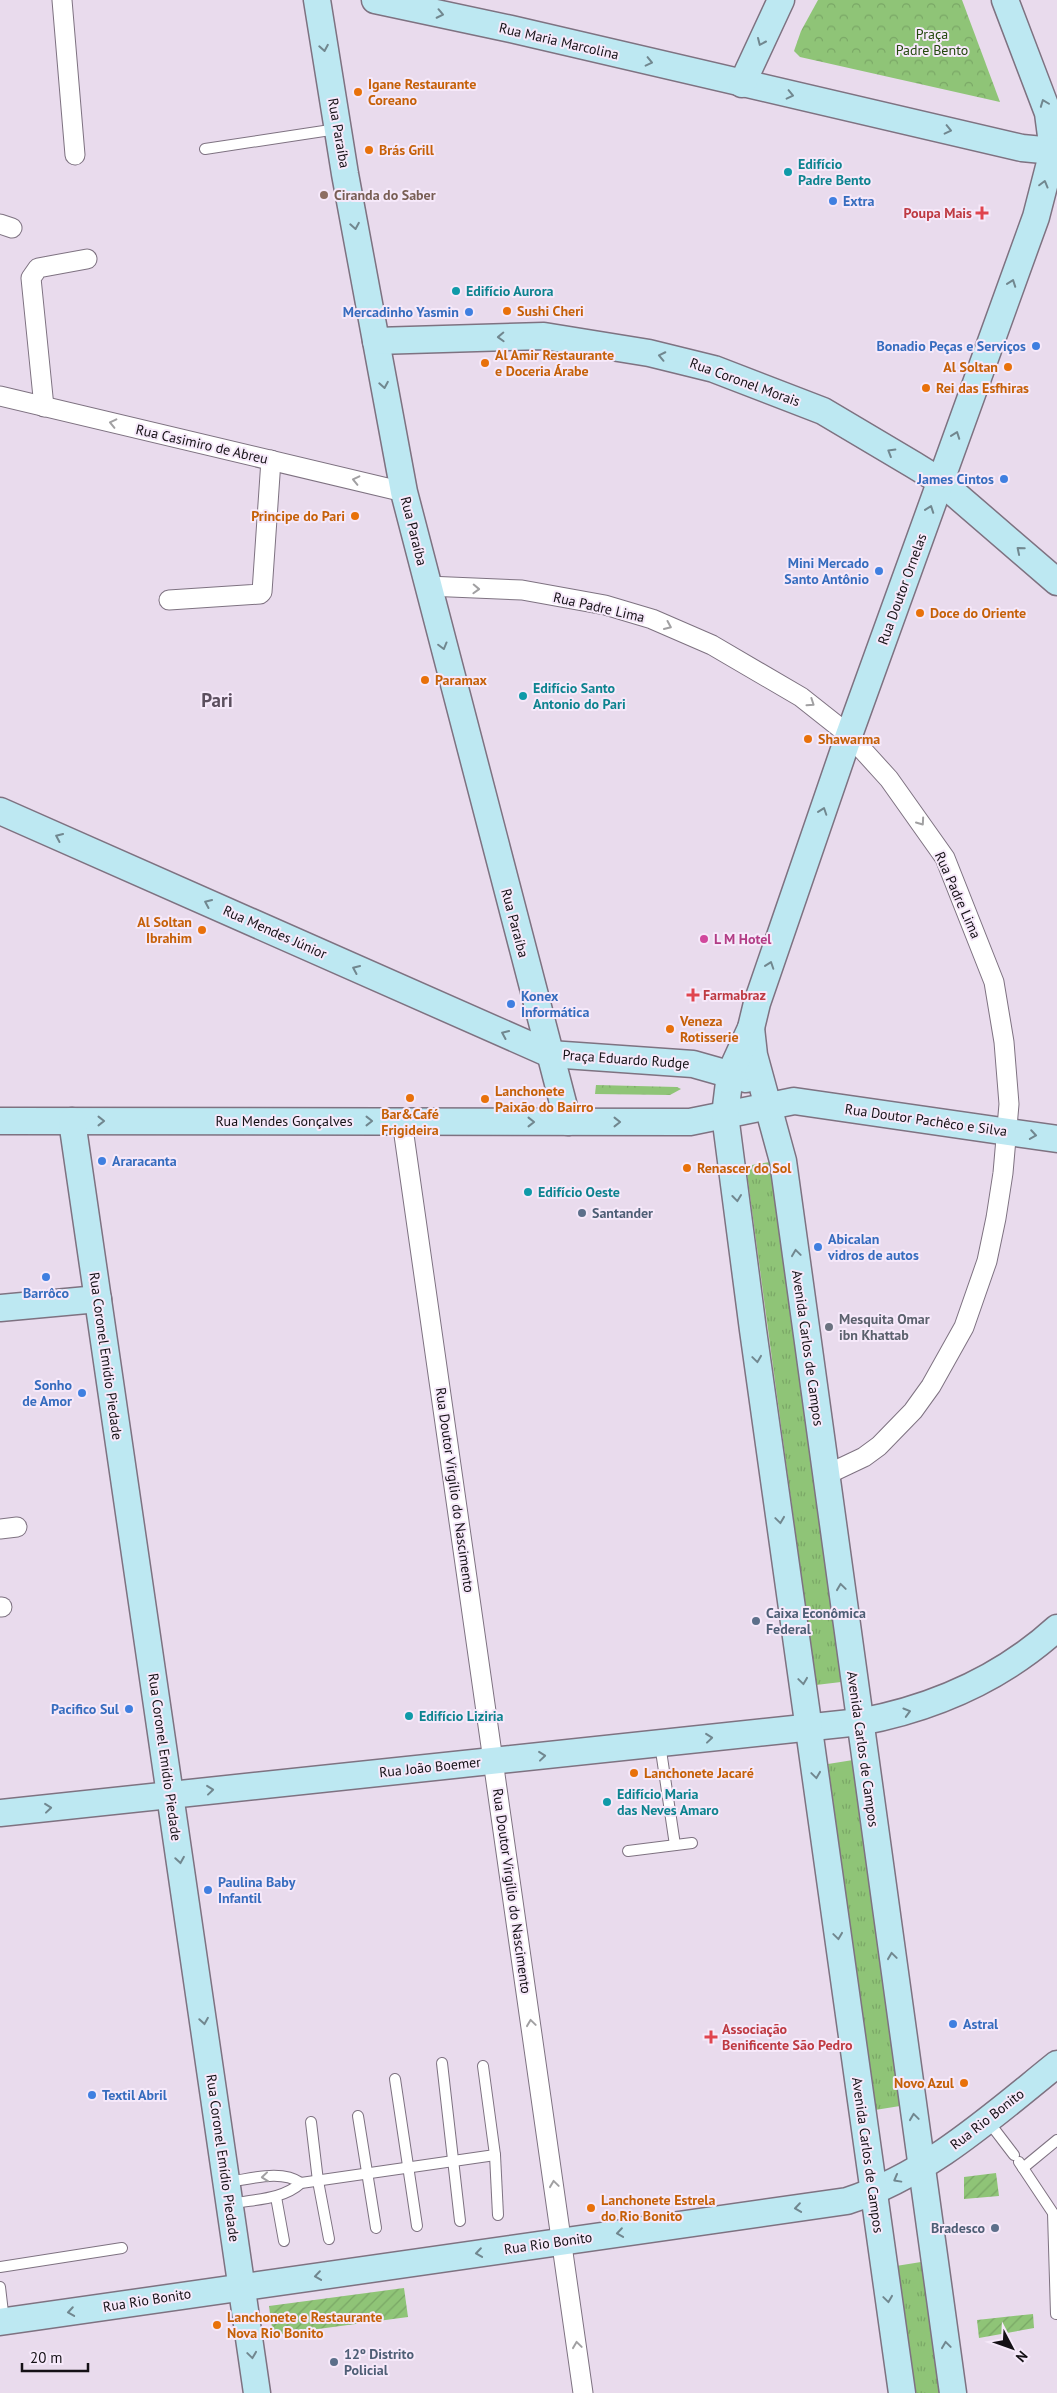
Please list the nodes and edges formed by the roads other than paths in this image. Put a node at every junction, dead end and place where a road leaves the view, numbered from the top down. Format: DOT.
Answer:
graph roads {
  1 [pos="62,0"];
  2 [pos="317,0"];
  3 [pos="375,0"];
  4 [pos="476,0"];
  5 [pos="780,0"];
  6 [pos="1005,0"];
  7 [pos="504,28"];
  8 [pos="742,84"];
  9 [pos="338,129"];
  10 [pos="205,149"];
  11 [pos="1056,153"];
  12 [pos="74,156"];
  13 [pos="87,259"];
  14 [pos="376,341"];
  15 [pos="0,396"];
  16 [pos="44,407"];
  17 [pos="271,460"];
  18 [pos="940,481"];
  19 [pos="404,492"];
  20 [pos="1057,582"];
  21 [pos="427,586"];
  22 [pos="169,600"];
  23 [pos="850,735"];
  24 [pos="0,811"];
  25 [pos="751,1028"];
  26 [pos="550,1054"];
  27 [pos="730,1074"];
  28 [pos="765,1095"];
  29 [pos="725,1115"];
  30 [pos="0,1120"];
  31 [pos="72,1121"];
  32 [pos="402,1121"];
  33 [pos="568,1122"];
  34 [pos="1007,1131"];
  35 [pos="1057,1139"];
  36 [pos="98,1299"];
  37 [pos="0,1308"];
  38 [pos="826,1475"];
  39 [pos="1057,1628"];
  40 [pos="860,1722"];
  41 [pos="810,1726"];
  42 [pos="660,1743"];
  43 [pos="494,1761"];
  44 [pos="170,1795"];
  45 [pos="0,1813"];
  46 [pos="692,1843"];
  47 [pos="675,1845"];
  48 [pos="628,1851"];
  49 [pos="442,2063"];
  50 [pos="483,2066"];
  51 [pos="1056,2067"];
  52 [pos="395,2079"];
  53 [pos="358,2116"];
  54 [pos="988,2120"];
  55 [pos="311,2122"];
  56 [pos="1057,2140"];
  57 [pos="495,2155"];
  58 [pos="453,2161"];
  59 [pos="1019,2162"];
  60 [pos="921,2166"];
  61 [pos="410,2168"];
  62 [pos="366,2174"];
  63 [pos="318,2180"];
  64 [pos="301,2183"];
  65 [pos="874,2192"];
  66 [pos="229,2193"];
  67 [pos="276,2196"];
  68 [pos="1055,2211"];
  69 [pos="498,2215"];
  70 [pos="460,2221"];
  71 [pos="417,2226"];
  72 [pos="376,2228"];
  73 [pos="329,2239"];
  74 [pos="284,2241"];
  75 [pos="562,2242"];
  76 [pos="122,2248"];
  77 [pos="0,2267"];
  78 [pos="0,2286"];
  79 [pos="241,2286"];
  80 [pos="1056,2314"];
  81 [pos="2,2322"];
  82 [pos="257,2393"];
  83 [pos="584,2393"];
  84 [pos="902,2393"];
  85 [pos="953,2393"];
  1 -- 12 [label="street"];
  2 -- 9 [label="main road, Rua Paraíba, one-way"];
  3 -- 7 [label="main road, Rua Maria Marcolina, one-way"];
  4 -- 7 [label="main road"];
  5 -- 8 [label="main road, one-way"];
  11 -- 6 [label="main road, one-way"];
  7 -- 8 [label="main road, Rua Maria Marcolina, one-way"];
  8 -- 11 [label="main road, one-way"];
  9 -- 10 [label="lane"];
  9 -- 14 [label="main road, Rua Paraíba, one-way"];
  18 -- 11 [label="main road, Rua Doutor Ornelas, one-way"];
  13 -- 16 [label="street"];
  18 -- 14 [label="main road, Rua Coronel Morais, one-way"];
  14 -- 19 [label="main road, Rua Paraíba, one-way"];
  15 -- 16 [label="street, Rua Casimiro de Abreu"];
  17 -- 16 [label="street, Rua Casimiro de Abreu, one-way"];
  19 -- 17 [label="street, Rua Casimiro de Abreu, one-way"];
  17 -- 22 [label="street"];
  20 -- 18 [label="main road, Rua Coronel Morais, one-way"];
  23 -- 18 [label="main road, Rua Doutor Ornelas, one-way"];
  19 -- 21 [label="main road, Rua Paraíba"];
  21 -- 23 [label="street, Rua Padre Lima, one-way"];
  21 -- 26 [label="main road, Rua Paraíba, one-way"];
  25 -- 23 [label="main road, Rua Doutor Ornelas, one-way"];
  23 -- 34 [label="street, Rua Padre Lima, one-way"];
  26 -- 24 [label="main road, Rua Mendes Júnior, one-way"];
  25 -- 27 [label="main road, Rua Doutor Ornelas"];
  25 -- 28 [label="main road, Rua Doutor Ornelas"];
  26 -- 27 [label="main road, Praça Eduardo Rudge"];
  26 -- 33 [label="main road, Praça Eduardo Rudge"];
  27 -- 28 [label="main road, Praça Eduardo Rudge"];
  27 -- 29 [label="main road, Rua Doutor Ornelas"];
  28 -- 29 [label="main road"];
  28 -- 34 [label="main road, Rua Doutor Pachêco e Silva"];
  38 -- 28 [label="main road, Avenida Carlos de Campos, one-way"];
  33 -- 29 [label="main road, one-way"];
  29 -- 41 [label="main road, Avenida Carlos de Campos, one-way"];
  30 -- 31 [label="main road, Rua Mendes Gonçalves"];
  31 -- 32 [label="main road, Rua Mendes Gonçalves, one-way"];
  31 -- 36 [label="main road, Rua Coronel Emídio Piedade"];
  32 -- 33 [label="main road, Rua Mendes Gonçalves, one-way"];
  32 -- 43 [label="street, Rua Doutor Virgílio do Nascimento"];
  34 -- 35 [label="main road, Rua Doutor Pachêco e Silva, one-way"];
  34 -- 38 [label="street, Rua Padre Lima"];
  36 -- 37 [label="main road"];
  36 -- 44 [label="main road, Rua Coronel Emídio Piedade"];
  40 -- 38 [label="main road, Avenida Carlos de Campos, one-way"];
  40 -- 39 [label="main road, one-way"];
  40 -- 41 [label="main road, Rua João Boemer"];
  60 -- 40 [label="main road, Avenida Carlos de Campos, one-way"];
  42 -- 41 [label="main road, Rua João Boemer, one-way"];
  41 -- 65 [label="main road, Avenida Carlos de Campos, one-way"];
  43 -- 42 [label="main road, Rua João Boemer, one-way"];
  42 -- 47 [label="lane"];
  44 -- 43 [label="main road, Rua João Boemer, one-way"];
  75 -- 43 [label="street, Rua Doutor Virgílio do Nascimento, one-way"];
  45 -- 44 [label="main road, Rua João Boemer, one-way"];
  44 -- 66 [label="main road, Rua Coronel Emídio Piedade, one-way"];
  46 -- 47 [label="lane"];
  47 -- 48 [label="lane"];
  49 -- 58 [label="lane"];
  50 -- 57 [label="lane"];
  51 -- 54 [label="main road, Rua Rio Bonito"];
  52 -- 61 [label="lane"];
  53 -- 62 [label="lane"];
  54 -- 59 [label="lane"];
  54 -- 60 [label="main road, Rua Rio Bonito"];
  55 -- 63 [label="lane"];
  56 -- 59 [label="lane"];
  57 -- 58 [label="lane"];
  57 -- 69 [label="lane"];
  58 -- 61 [label="lane"];
  58 -- 70 [label="lane"];
  59 -- 68 [label="lane"];
  60 -- 65 [label="main road, Rua Rio Bonito, one-way"];
  85 -- 60 [label="main road, Avenida Carlos de Campos, one-way"];
  61 -- 62 [label="lane"];
  61 -- 71 [label="lane"];
  62 -- 63 [label="lane"];
  62 -- 72 [label="lane"];
  63 -- 64 [label="lane"];
  63 -- 73 [label="lane"];
  64 -- 66 [label="lane, one-way"];
  64 -- 67 [label="lane"];
  65 -- 75 [label="main road, Rua Rio Bonito, one-way"];
  65 -- 84 [label="main road, Avenida Carlos de Campos, one-way"];
  66 -- 67 [label="lane"];
  66 -- 79 [label="main road, Rua Coronel Emídio Piedade"];
  67 -- 74 [label="lane"];
  68 -- 80 [label="lane"];
  75 -- 79 [label="main road, Rua Rio Bonito, one-way"];
  83 -- 75 [label="street, Rua Doutor Virgílio do Nascimento, one-way"];
  76 -- 77 [label="lane"];
  78 -- 81 [label="lane"];
  79 -- 81 [label="main road, Rua Rio Bonito, one-way"];
  79 -- 82 [label="main road, Rua Coronel Emídio Piedade, one-way"];
}
